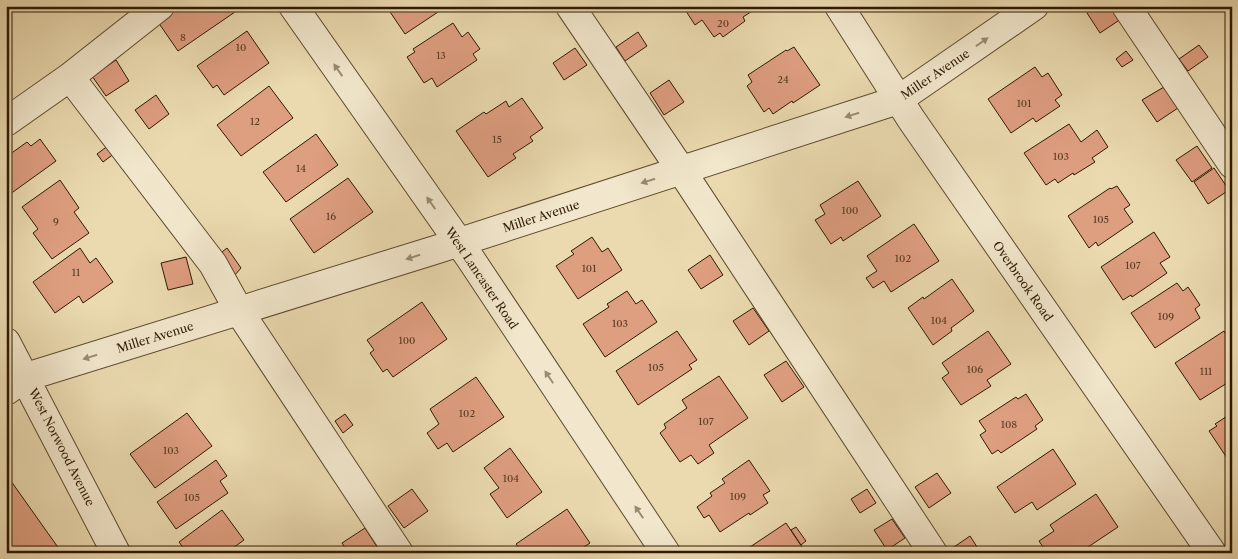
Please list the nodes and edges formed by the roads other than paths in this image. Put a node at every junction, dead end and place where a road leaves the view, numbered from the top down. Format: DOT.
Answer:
graph roads {
  1 [pos="160,6"];
  2 [pos="293,6"];
  3 [pos="570,6"];
  4 [pos="839,6"];
  5 [pos="1034,6"];
  6 [pos="1126,6"];
  7 [pos="70,77"];
  8 [pos="898,100"];
  9 [pos="6,122"];
  10 [pos="1232,164"];
  11 [pos="681,170"];
  12 [pos="459,242"];
  13 [pos="239,311"];
  14 [pos="6,342"];
  15 [pos="16,384"];
  16 [pos="116,553"];
  17 [pos="399,553"];
  18 [pos="666,553"];
  19 [pos="933,553"];
  20 [pos="1212,553"];
  1 -- 7 [label="street"];
  12 -- 2 [label="street, West Lancaster Road, one-way"];
  3 -- 11 [label="street"];
  4 -- 8 [label="street, Overbrook Road"];
  8 -- 5 [label="street, Miller Avenue, one-way"];
  6 -- 10 [label="street"];
  7 -- 9 [label="street"];
  7 -- 13 [label="street"];
  8 -- 11 [label="street, Miller Avenue, one-way"];
  8 -- 20 [label="street, Overbrook Road"];
  11 -- 12 [label="street, Miller Avenue, one-way"];
  11 -- 19 [label="street"];
  12 -- 13 [label="street, Miller Avenue, one-way"];
  18 -- 12 [label="street, West Lancaster Road, one-way"];
  13 -- 15 [label="street, Miller Avenue, one-way"];
  13 -- 17 [label="street"];
  14 -- 15 [label="street, West Norwood Avenue"];
  15 -- 16 [label="street, West Norwood Avenue"];
}
